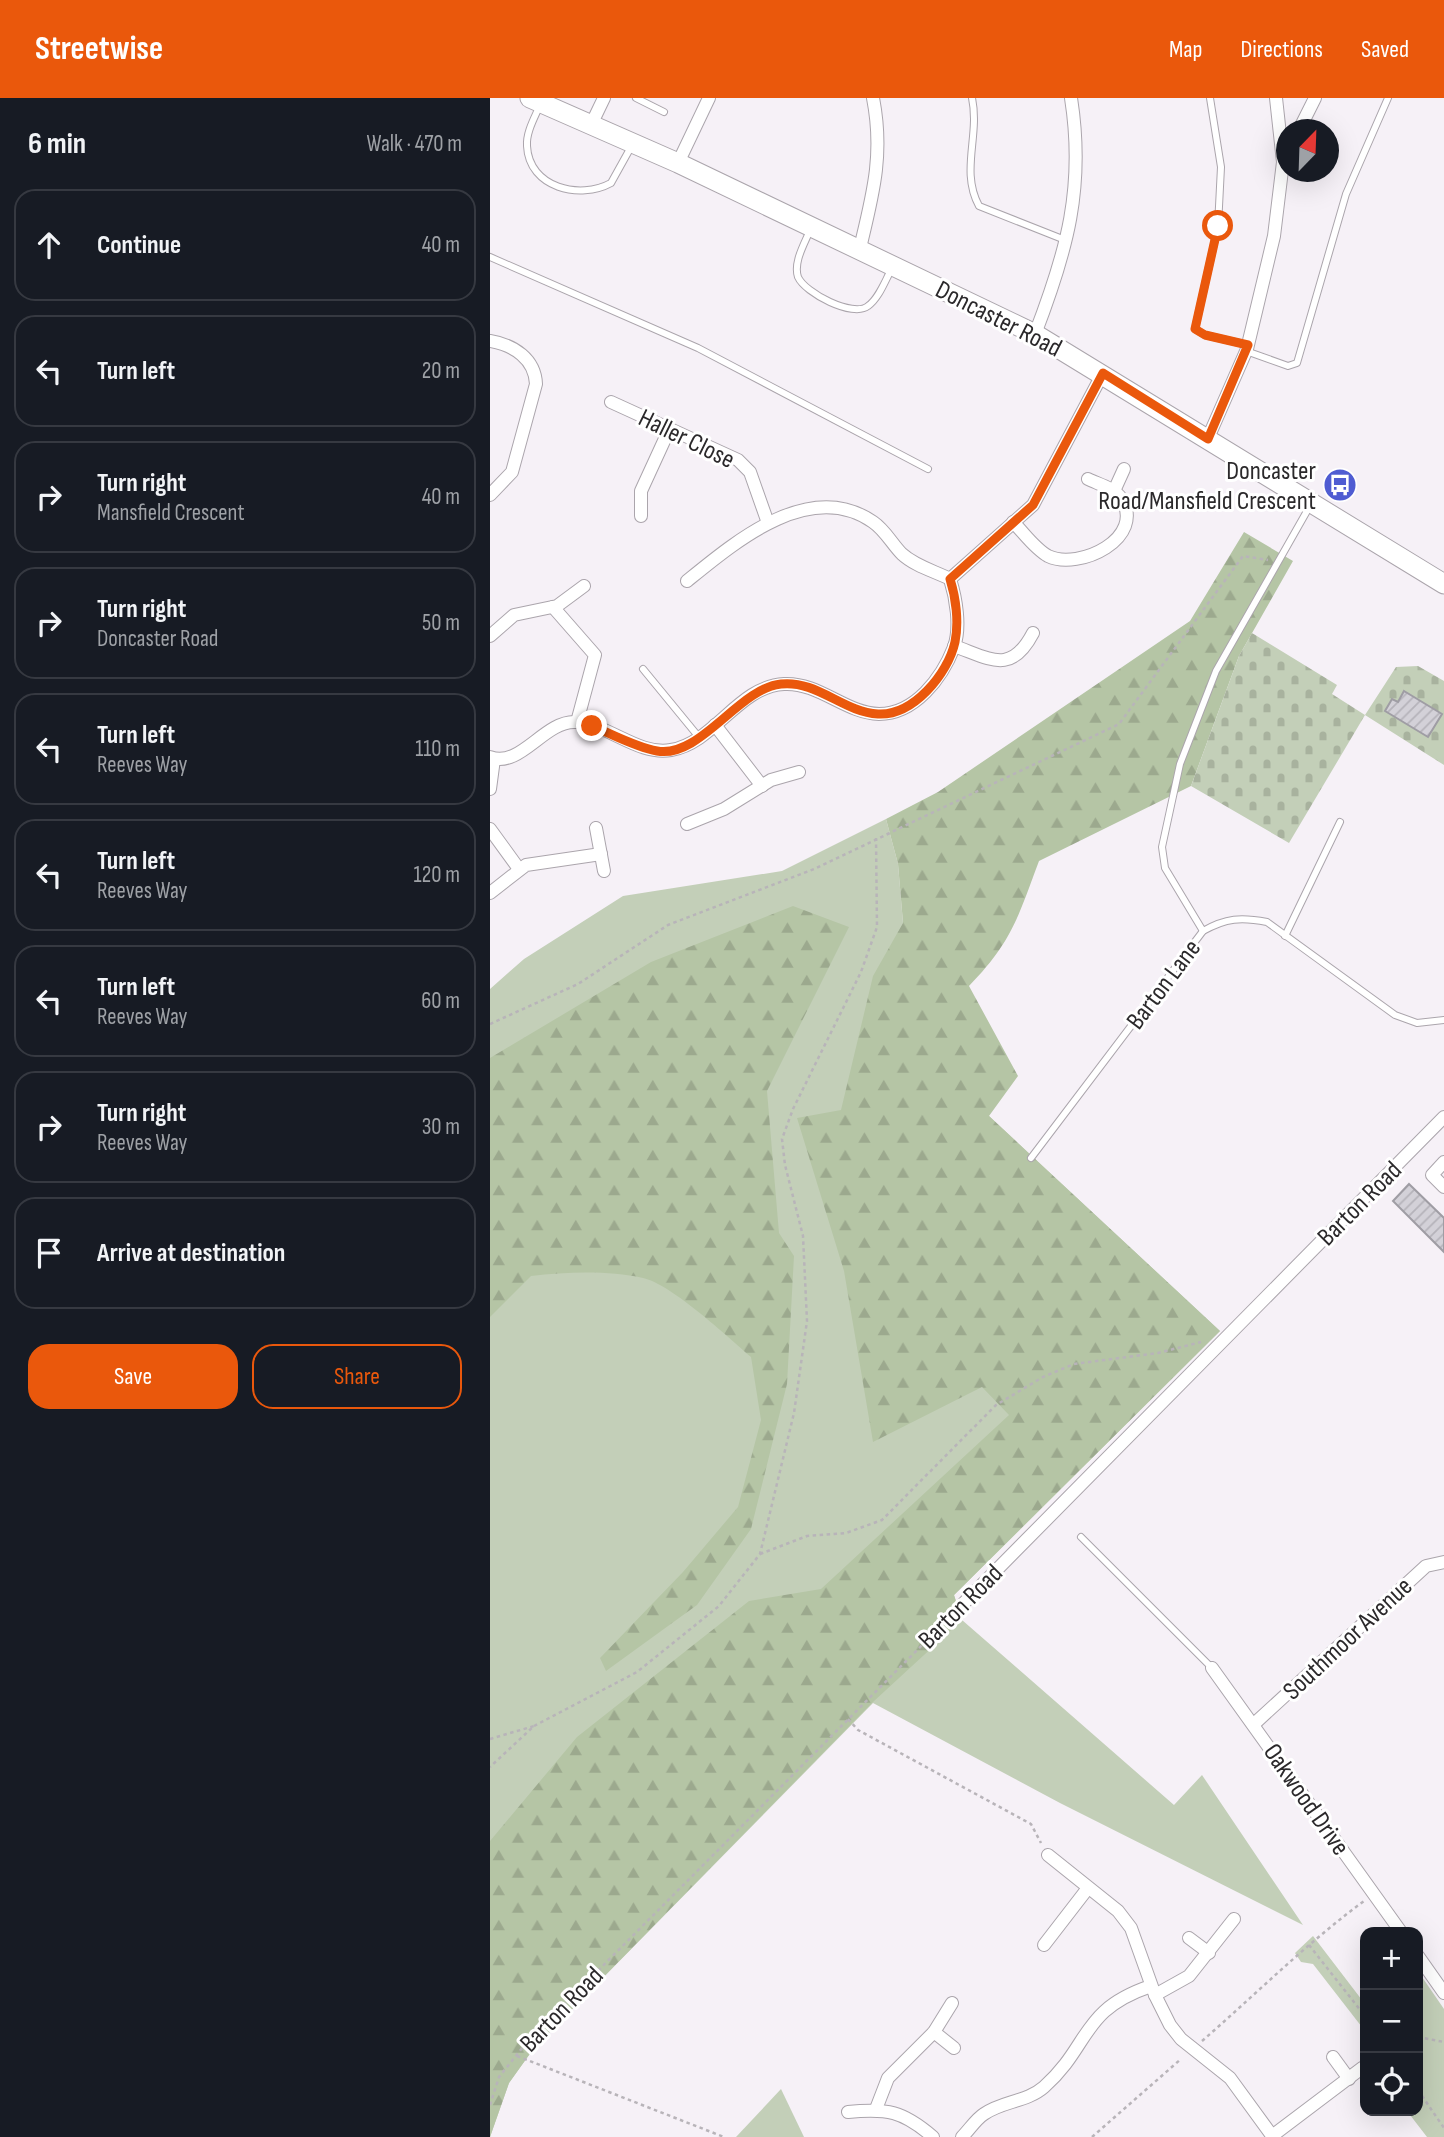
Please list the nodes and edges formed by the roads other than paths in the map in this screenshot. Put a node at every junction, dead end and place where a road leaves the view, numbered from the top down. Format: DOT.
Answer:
graph roads {
  1 [pos="604,98"];
  2 [pos="636,98"];
  3 [pos="709,98"];
  4 [pos="873,98"];
  5 [pos="972,98"];
  6 [pos="1071,98"];
  7 [pos="1210,98"];
  8 [pos="1276,98"];
  9 [pos="1315,98"];
  10 [pos="1388,98"];
  11 [pos="535,101"];
  12 [pos="664,113"];
  13 [pos="1279,119"];
  14 [pos="1305,119"];
  15 [pos="591,125"];
  16 [pos="633,144"];
  17 [pos="678,163"];
  18 [pos="1282,182"];
  19 [pos="812,226"];
  20 [pos="1067,240"];
  21 [pos="860,248"];
  22 [pos="490,257"];
  23 [pos="894,265"];
  24 [pos="1035,334"];
  25 [pos="490,341"];
  26 [pos="1247,348"];
  27 [pos="1103,373"];
  28 [pos="611,402"];
  29 [pos="669,430"];
  30 [pos="1208,439"];
  31 [pos="928,469"];
  32 [pos="1125,469"];
  33 [pos="1088,480"];
  34 [pos="1114,491"];
  35 [pos="490,494"];
  36 [pos="1312,503"];
  37 [pos="641,516"];
  38 [pos="1013,522"];
  39 [pos="768,523"];
  40 [pos="950,579"];
  41 [pos="687,581"];
  42 [pos="1444,584"];
  43 [pos="584,586"];
  44 [pos="553,607"];
  45 [pos="1033,633"];
  46 [pos="490,636"];
  47 [pos="954,646"];
  48 [pos="643,669"];
  49 [pos="577,722"];
  50 [pos="715,725"];
  51 [pos="698,736"];
  52 [pos="492,758"];
  53 [pos="799,772"];
  54 [pos="762,786"];
  55 [pos="490,789"];
  56 [pos="1340,822"];
  57 [pos="687,824"];
  58 [pos="596,828"];
  59 [pos="490,829"];
  60 [pos="601,854"];
  61 [pos="519,869"];
  62 [pos="604,871"];
  63 [pos="490,893"];
  64 [pos="1203,931"];
  65 [pos="1285,936"];
  66 [pos="1444,1020"];
  67 [pos="1444,1117"];
  68 [pos="1031,1158"];
  69 [pos="1444,1162"];
  70 [pos="1444,1187"];
  71 [pos="1082,1537"];
  72 [pos="1444,1562"];
  73 [pos="962,1605"];
  74 [pos="1212,1668"];
  75 [pos="1254,1724"];
  76 [pos="1048,1855"];
  77 [pos="1088,1888"];
  78 [pos="1234,1919"];
  79 [pos="1397,1927"];
  80 [pos="1189,1938"];
  81 [pos="1044,1945"];
  82 [pos="1209,1953"];
  83 [pos="1423,1963"];
  84 [pos="1153,1990"];
  85 [pos="1444,1993"];
  86 [pos="952,2003"];
  87 [pos="934,2032"];
  88 [pos="954,2048"];
  89 [pos="1334,2057"];
  90 [pos="1360,2070"];
  91 [pos="1349,2079"];
  92 [pos="876,2109"];
  93 [pos="848,2112"];
  94 [pos="1273,2136"];
  95 [pos="933,2137"];
  96 [pos="962,2137"];
  1 -- 15 [label="street"];
  2 -- 12 [label="lane"];
  3 -- 17 [label="street"];
  4 -- 21 [label="street"];
  5 -- 20 [label="lane"];
  6 -- 20 [label="street"];
  7 -- 26 [label="lane"];
  8 -- 13 [label="street"];
  9 -- 14 [label="street"];
  10 -- 26 [label="lane"];
  11 -- 15 [label="street, Doncaster Road"];
  11 -- 16 [label="lane"];
  15 -- 16 [label="street, Doncaster Road"];
  16 -- 17 [label="street, Doncaster Road"];
  17 -- 19 [label="street, Doncaster Road"];
  18 -- 26 [label="street"];
  19 -- 21 [label="street, Doncaster Road"];
  19 -- 23 [label="lane"];
  20 -- 24 [label="street"];
  21 -- 23 [label="street, Doncaster Road"];
  22 -- 31 [label="lane"];
  23 -- 24 [label="street, Doncaster Road"];
  24 -- 27 [label="street, Doncaster Road"];
  25 -- 35 [label="street"];
  26 -- 30 [label="street"];
  27 -- 30 [label="street, Doncaster Road"];
  27 -- 38 [label="street"];
  28 -- 29 [label="street, Haller Close"];
  29 -- 37 [label="street"];
  29 -- 39 [label="street, Haller Close"];
  30 -- 36 [label="street, Doncaster Road"];
  32 -- 34 [label="street"];
  33 -- 34 [label="street"];
  34 -- 38 [label="street"];
  36 -- 42 [label="street, Doncaster Road"];
  36 -- 64 [label="lane"];
  38 -- 40 [label="street"];
  39 -- 40 [label="street"];
  39 -- 41 [label="street"];
  40 -- 47 [label="street"];
  43 -- 44 [label="street"];
  44 -- 46 [label="street"];
  44 -- 49 [label="street"];
  45 -- 47 [label="street"];
  47 -- 50 [label="street"];
  48 -- 51 [label="lane"];
  49 -- 51 [label="street"];
  49 -- 52 [label="street"];
  50 -- 51 [label="street"];
  50 -- 54 [label="street"];
  52 -- 55 [label="street"];
  53 -- 54 [label="street"];
  54 -- 57 [label="street"];
  56 -- 65 [label="lane"];
  58 -- 60 [label="street"];
  59 -- 61 [label="street"];
  60 -- 61 [label="street"];
  60 -- 62 [label="street"];
  61 -- 63 [label="street"];
  64 -- 65 [label="lane, Barton Lane"];
  64 -- 68 [label="lane, Barton Lane"];
  65 -- 66 [label="lane, Barton Lane"];
  67 -- 73 [label="street, Barton Road"];
  69 -- 70 [label="street"];
  71 -- 74 [label="lane"];
  72 -- 75 [label="street, Southmoor Avenue"];
  74 -- 75 [label="street, Oakwood Drive"];
  75 -- 79 [label="street, Oakwood Drive"];
  76 -- 77 [label="street"];
  77 -- 81 [label="street"];
  77 -- 84 [label="street"];
  78 -- 82 [label="street"];
  80 -- 82 [label="street"];
  82 -- 84 [label="street"];
  83 -- 85 [label="street"];
  84 -- 94 [label="street"];
  84 -- 96 [label="street"];
  86 -- 87 [label="street"];
  87 -- 88 [label="street"];
  87 -- 92 [label="street"];
  89 -- 91 [label="street"];
  90 -- 91 [label="street"];
  91 -- 94 [label="street"];
  92 -- 93 [label="street"];
  92 -- 95 [label="street"];
}
